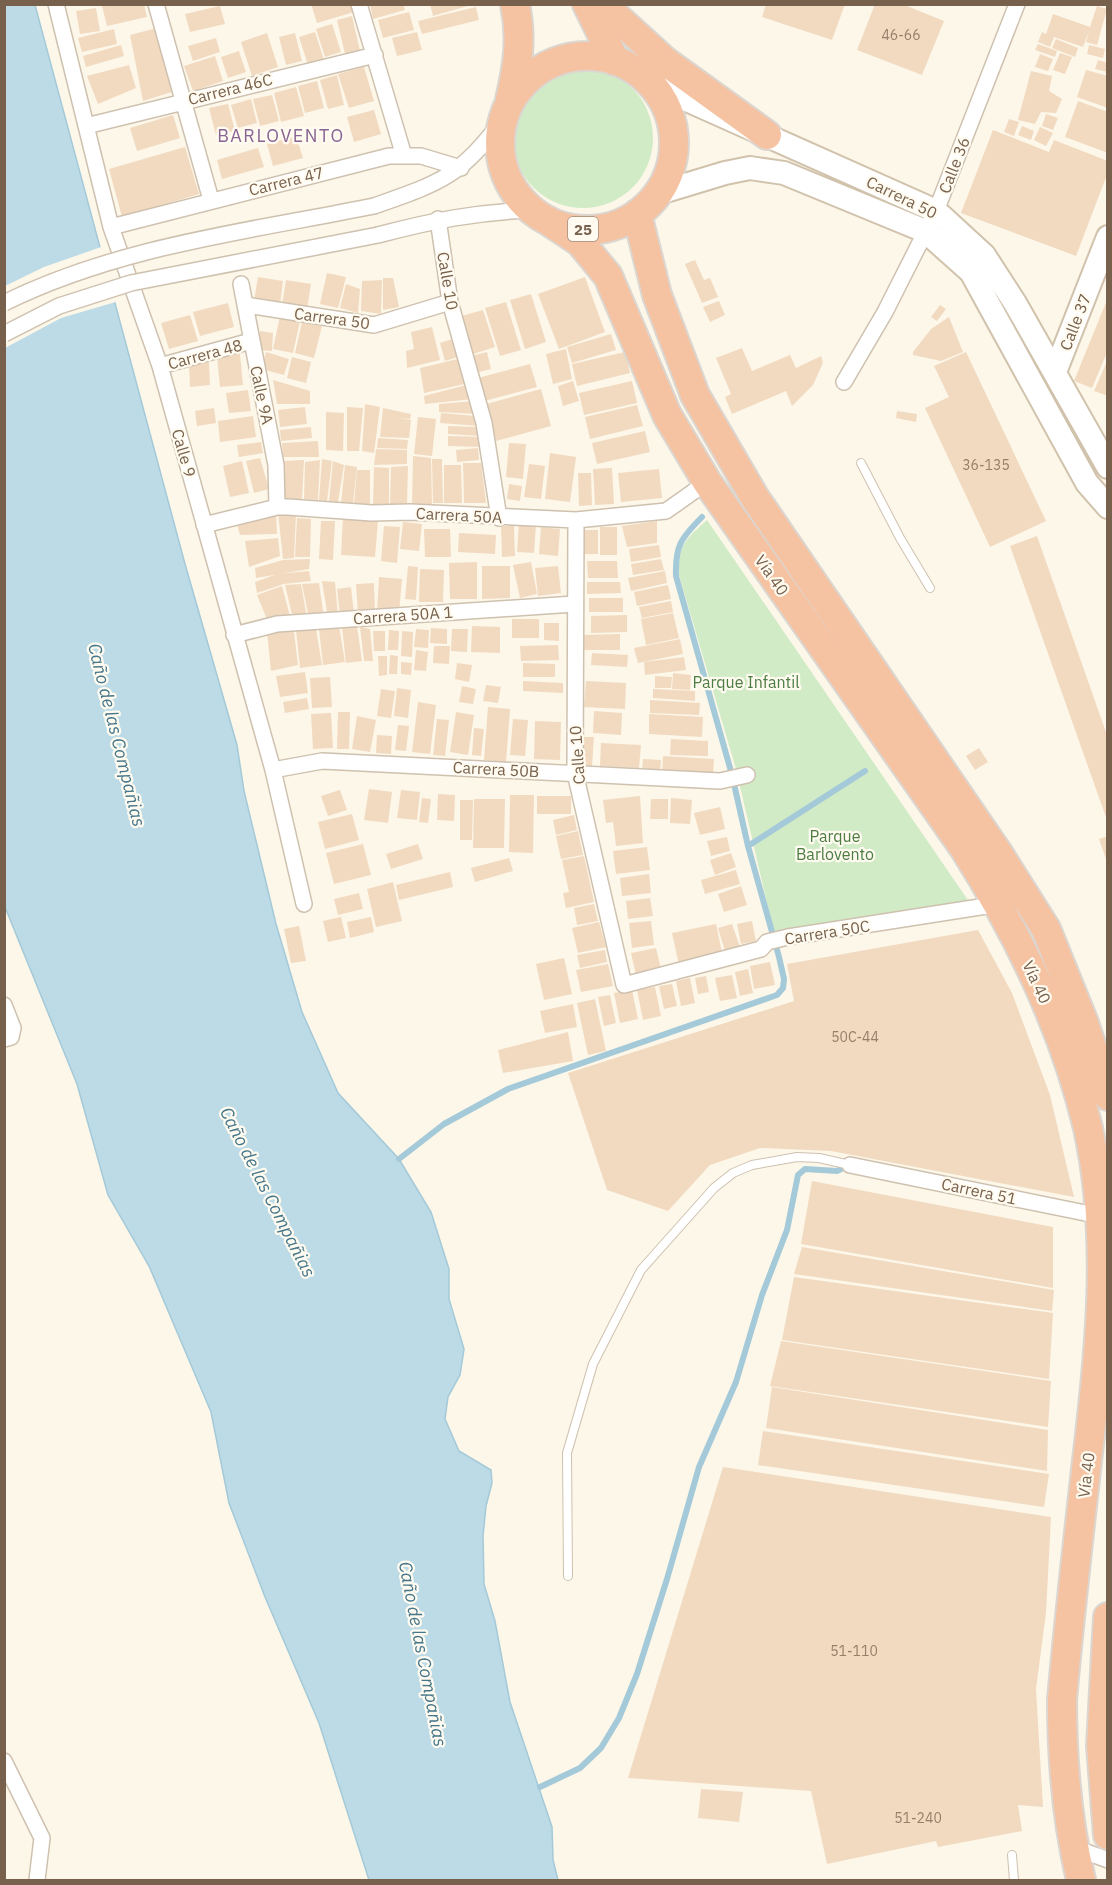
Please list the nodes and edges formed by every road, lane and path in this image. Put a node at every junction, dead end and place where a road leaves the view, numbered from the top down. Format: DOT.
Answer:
graph roads {
  1 [pos="56,4"];
  2 [pos="156,4"];
  3 [pos="359,4"];
  4 [pos="515,4"];
  5 [pos="587,4"];
  6 [pos="602,4"];
  7 [pos="1017,4"];
  8 [pos="375,55"];
  9 [pos="615,61"];
  10 [pos="651,84"];
  11 [pos="183,101"];
  12 [pos="506,111"];
  13 [pos="86,126"];
  14 [pos="767,135"];
  15 [pos="404,156"];
  16 [pos="461,168"];
  17 [pos="659,193"];
  18 [pos="211,200"];
  19 [pos="936,211"];
  20 [pos="637,214"];
  21 [pos="539,215"];
  22 [pos="438,219"];
  23 [pos="111,227"];
  24 [pos="925,231"];
  25 [pos="1107,237"];
  26 [pos="241,284"];
  27 [pos="450,302"];
  28 [pos="4,303"];
  29 [pos="246,305"];
  30 [pos="4,334"];
  31 [pos="251,341"];
  32 [pos="160,366"];
  33 [pos="1055,372"];
  34 [pos="844,382"];
  35 [pos="861,463"];
  36 [pos="1107,467"];
  37 [pos="707,482"];
  38 [pos="277,507"];
  39 [pos="1107,507"];
  40 [pos="500,518"];
  41 [pos="576,520"];
  42 [pos="204,525"];
  43 [pos="930,588"];
  44 [pos="574,604"];
  45 [pos="234,635"];
  46 [pos="273,770"];
  47 [pos="575,773"];
  48 [pos="747,775"];
  49 [pos="304,904"];
  50 [pos="999,904"];
  51 [pos="624,985"];
  52 [pos="4,1005"];
  53 [pos="4,1039"];
  54 [pos="1107,1094"];
  55 [pos="850,1165"];
  56 [pos="1104,1217"];
  57 [pos="568,1576"];
  58 [pos="1107,1617"];
  59 [pos="4,1761"];
  60 [pos="1107,1834"];
  61 [pos="1073,1847"];
  62 [pos="1012,1856"];
  63 [pos="1107,1860"];
  64 [pos="38,1881"];
  65 [pos="1014,1881"];
  66 [pos="1081,1881"];
  1 -- 13 [label="street, Calle 9"];
  2 -- 11 [label="street"];
  3 -- 8 [label="street"];
  4 -- 12 [label="highway"];
  5 -- 9 [label="highway"];
  6 -- 14 [label="highway"];
  7 -- 19 [label="street, Calle 36"];
  8 -- 11 [label="street, Carrera 46C"];
  8 -- 15 [label="street"];
  9 -- 10 [label="highway, 25"];
  9 -- 12 [label="highway, 25"];
  10 -- 14 [label="street, Carrera 50"];
  10 -- 17 [label="highway, 25"];
  11 -- 13 [label="street, Carrera 46C"];
  11 -- 18 [label="street"];
  12 -- 16 [label="street"];
  12 -- 21 [label="highway"];
  13 -- 23 [label="street, Calle 9"];
  14 -- 19 [label="street, Carrera 50"];
  15 -- 16 [label="street, Carrera 47"];
  15 -- 18 [label="street, Carrera 47"];
  16 -- 28 [label="street, bridge"];
  17 -- 20 [label="highway, 25"];
  17 -- 24 [label="street, Carrera 50"];
  18 -- 23 [label="street, Carrera 47"];
  19 -- 24 [label="street, Calle 36"];
  19 -- 33 [label="street, Carrera 50"];
  20 -- 21 [label="highway, 25"];
  20 -- 54 [label="highway, Vía 40"];
  21 -- 22 [label="street"];
  21 -- 37 [label="highway, Vía 40"];
  22 -- 27 [label="street, Calle 10"];
  22 -- 30 [label="street, bridge"];
  23 -- 32 [label="street, Calle 9"];
  24 -- 34 [label="street, Calle 36"];
  24 -- 39 [label="street, Carrera 50"];
  25 -- 33 [label="street, Calle 37"];
  26 -- 29 [label="street, Calle 9A"];
  27 -- 29 [label="street, Carrera 50"];
  27 -- 40 [label="street, Calle 10"];
  29 -- 31 [label="street, Calle 9A"];
  31 -- 32 [label="street, Carrera 48"];
  31 -- 38 [label="street, Calle 9A"];
  32 -- 42 [label="street, Calle 9"];
  33 -- 36 [label="street, Carrera 50"];
  35 -- 43 [label="lane"];
  37 -- 41 [label="street, Carrera 50A"];
  37 -- 50 [label="highway, Vía 40"];
  38 -- 40 [label="street, Carrera 50A"];
  38 -- 42 [label="street, Carrera 50A"];
  40 -- 41 [label="street, Carrera 50A"];
  41 -- 44 [label="street, Calle 10"];
  42 -- 45 [label="street, Calle 9"];
  44 -- 45 [label="street, Carrera 50A 1"];
  44 -- 47 [label="street, Calle 10"];
  45 -- 46 [label="street, Calle 9"];
  46 -- 47 [label="street, Carrera 50B"];
  46 -- 49 [label="street, Calle 9"];
  47 -- 48 [label="street, Carrera 50B"];
  47 -- 51 [label="street, Calle 10"];
  50 -- 51 [label="street, Carrera 50C"];
  50 -- 56 [label="highway, Vía 40"];
  52 -- 53 [label="street"];
  55 -- 56 [label="street, Carrera 51"];
  55 -- 57 [label="lane"];
  56 -- 61 [label="highway, Vía 40"];
  58 -- 60 [label="highway"];
  59 -- 64 [label="street"];
  61 -- 63 [label="street"];
  61 -- 66 [label="highway, Vía 40"];
  62 -- 65 [label="lane"];
}
